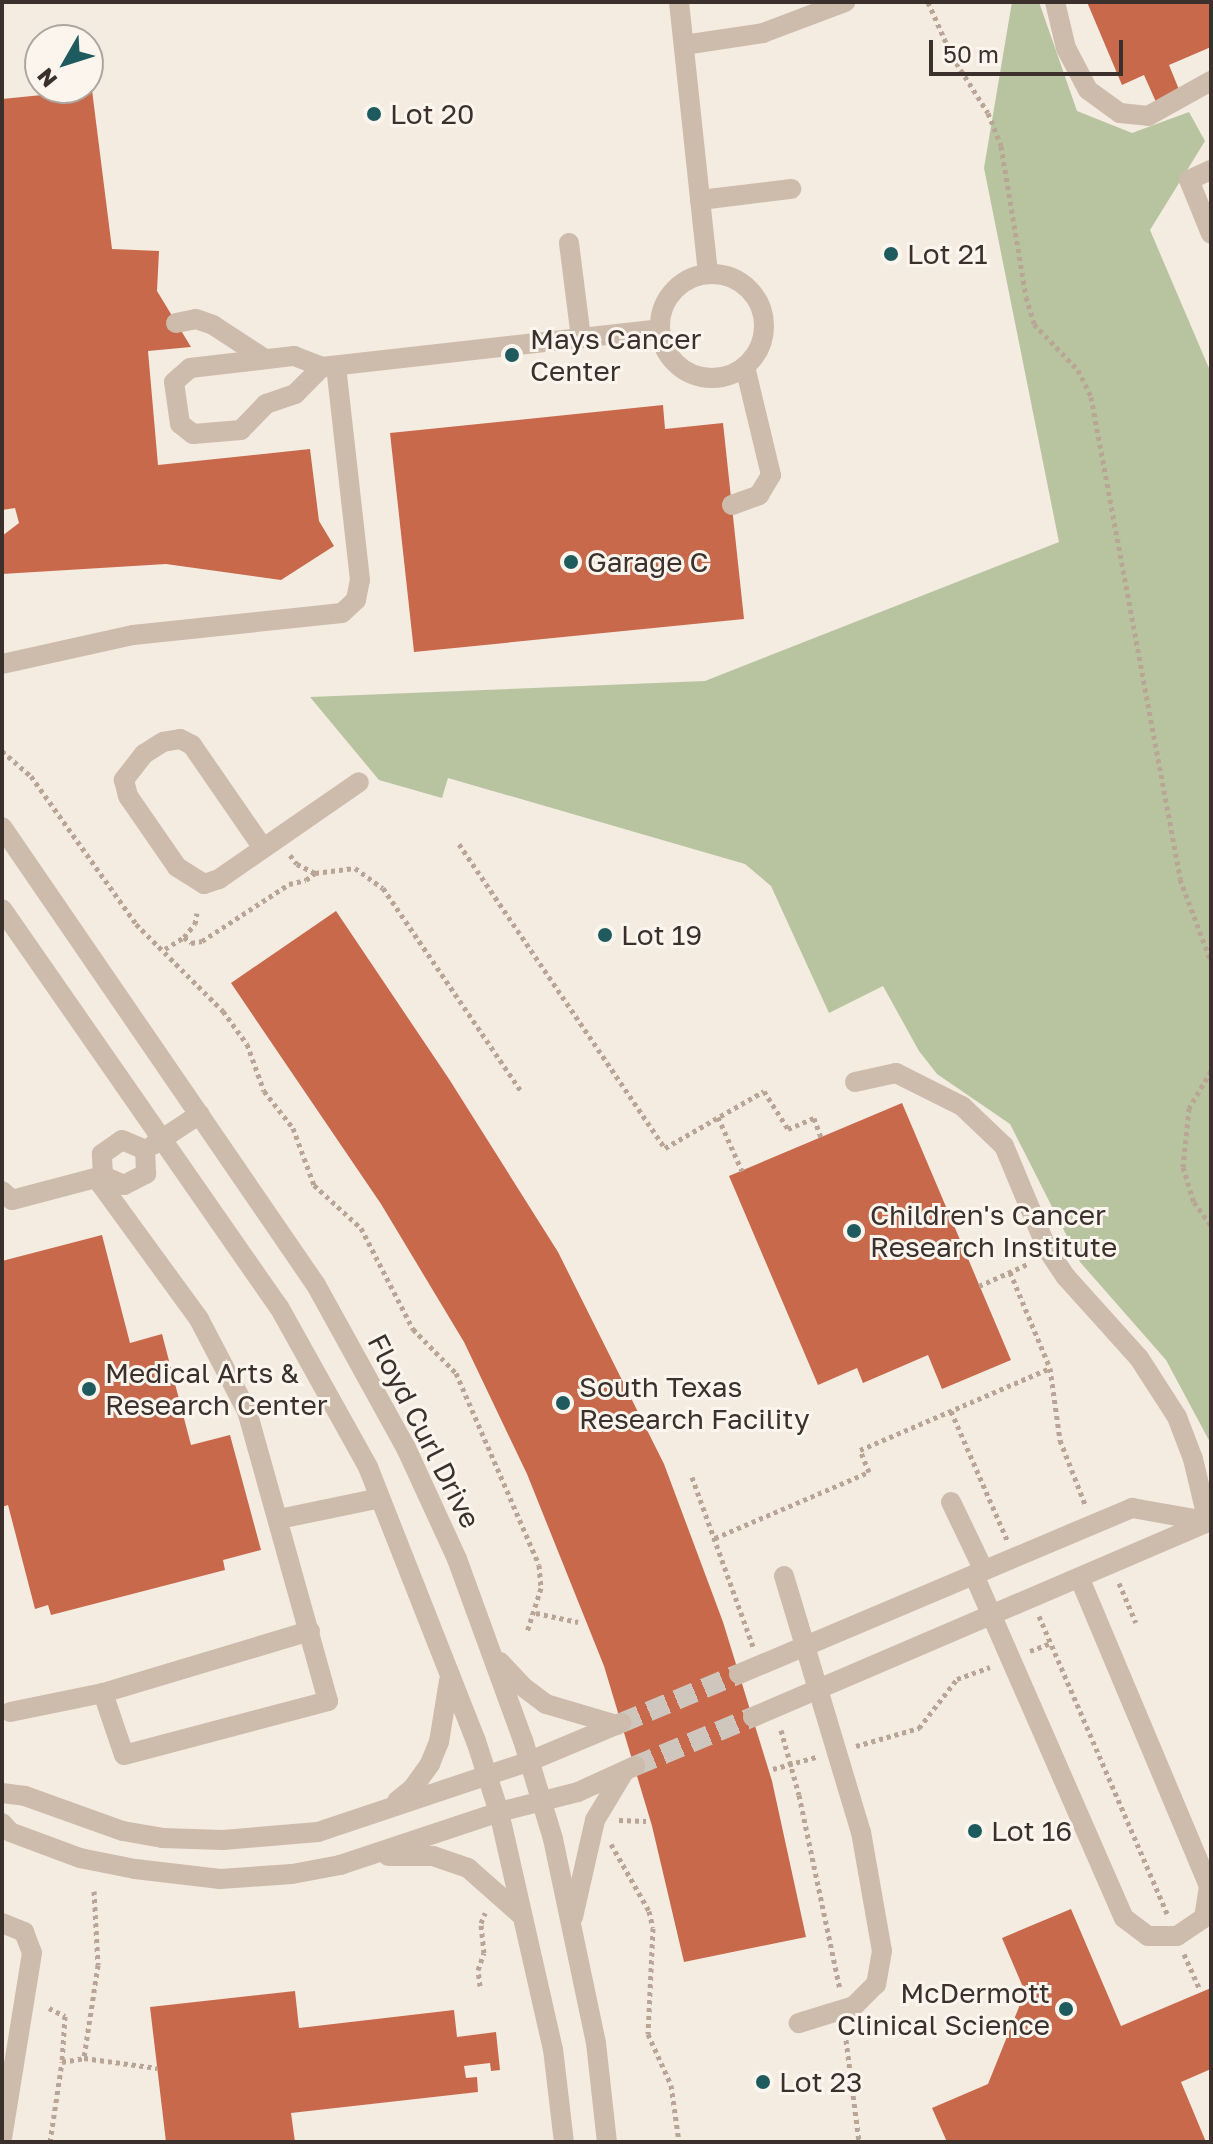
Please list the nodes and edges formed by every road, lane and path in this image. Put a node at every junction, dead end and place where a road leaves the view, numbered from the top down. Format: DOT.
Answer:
graph roads {
  1 [pos="679,2"];
  2 [pos="845,2"];
  3 [pos="928,2"];
  4 [pos="1055,2"];
  5 [pos="684,45"];
  6 [pos="1211,81"];
  7 [pos="1211,170"];
  8 [pos="791,189"];
  9 [pos="700,200"];
  10 [pos="1211,234"];
  11 [pos="569,243"];
  12 [pos="708,273"];
  13 [pos="176,323"];
  14 [pos="660,329"];
  15 [pos="581,338"];
  16 [pos="265,359"];
  17 [pos="329,366"];
  18 [pos="745,367"];
  19 [pos="732,505"];
  20 [pos="2,664"];
  21 [pos="2,751"];
  22 [pos="359,782"];
  23 [pos="2,827"];
  24 [pos="459,844"];
  25 [pos="263,848"];
  26 [pos="289,853"];
  27 [pos="315,873"];
  28 [pos="2,909"];
  29 [pos="197,913"];
  30 [pos="184,937"];
  31 [pos="165,949"];
  32 [pos="1211,962"];
  33 [pos="1211,1071"];
  34 [pos="855,1082"];
  35 [pos="521,1091"];
  36 [pos="200,1114"];
  37 [pos="718,1117"];
  38 [pos="821,1137"];
  39 [pos="153,1144"];
  40 [pos="742,1171"];
  41 [pos="100,1178"];
  42 [pos="5,1203"];
  43 [pos="1211,1225"];
  44 [pos="1037,1260"];
  45 [pos="1010,1272"];
  46 [pos="979,1286"];
  47 [pos="1050,1368"];
  48 [pos="951,1411"];
  49 [pos="692,1477"];
  50 [pos="380,1498"];
  51 [pos="951,1502"];
  52 [pos="279,1519"];
  53 [pos="1210,1522"];
  54 [pos="1094,1524"];
  55 [pos="715,1538"];
  56 [pos="1014,1558"];
  57 [pos="1112,1565"];
  58 [pos="979,1573"];
  59 [pos="784,1576"];
  60 [pos="1080,1579"];
  61 [pos="1032,1599"];
  62 [pos="536,1613"];
  63 [pos="992,1616"];
  64 [pos="578,1622"];
  65 [pos="1136,1623"];
  66 [pos="310,1631"];
  67 [pos="527,1632"];
  68 [pos="1051,1643"];
  69 [pos="807,1645"];
  70 [pos="755,1651"];
  71 [pos="492,1653"];
  72 [pos="1011,1659"];
  73 [pos="739,1674"];
  74 [pos="450,1677"];
  75 [pos="820,1688"];
  76 [pos="103,1693"];
  77 [pos="10,1712"];
  78 [pos="753,1717"];
  79 [pos="781,1730"];
  80 [pos="858,1745"];
  81 [pos="817,1756"];
  82 [pos="530,1761"];
  83 [pos="790,1764"];
  84 [pos="773,1769"];
  85 [pos="486,1776"];
  86 [pos="2,1793"];
  87 [pos="542,1801"];
  88 [pos="385,1810"];
  89 [pos="499,1812"];
  90 [pos="618,1819"];
  91 [pos="646,1821"];
  92 [pos="2,1823"];
  93 [pos="608,1839"];
  94 [pos="368,1856"];
  95 [pos="94,1891"];
  96 [pos="486,1909"];
  97 [pos="521,1915"];
  98 [pos="2,1923"];
  99 [pos="571,1924"];
  100 [pos="1177,1936"];
  101 [pos="480,1986"];
  102 [pos="1200,1990"];
  103 [pos="49,2008"];
  104 [pos="843,2009"];
  105 [pos="799,2023"];
  106 [pos="84,2058"];
  107 [pos="62,2062"];
  108 [pos="157,2068"];
  109 [pos="2,2138"];
  110 [pos="50,2142"];
  111 [pos="564,2142"];
  112 [pos="607,2142"];
  113 [pos="679,2142"];
  114 [pos="859,2142"];
  1 -- 5 [label="street"];
  2 -- 5 [label="street"];
  3 -- 32 [label="path"];
  4 -- 6 [label="street"];
  5 -- 9 [label="street"];
  7 -- 10 [label="street"];
  8 -- 9 [label="street"];
  9 -- 12 [label="street"];
  11 -- 15 [label="street"];
  12 -- 14 [label="street"];
  12 -- 18 [label="street"];
  13 -- 16 [label="street"];
  14 -- 15 [label="street"];
  14 -- 18 [label="street"];
  15 -- 17 [label="street"];
  16 -- 17 [label="street"];
  16 -- 17 [label="street"];
  17 -- 20 [label="street"];
  18 -- 19 [label="street"];
  21 -- 31 [label="path"];
  22 -- 25 [label="street"];
  23 -- 36 [label="street, Floyd Curl Drive"];
  24 -- 37 [label="path"];
  25 -- 25 [label="street"];
  26 -- 27 [label="path"];
  27 -- 30 [label="path"];
  27 -- 35 [label="path"];
  28 -- 39 [label="street"];
  29 -- 30 [label="path"];
  30 -- 31 [label="path"];
  31 -- 62 [label="path"];
  33 -- 43 [label="path"];
  34 -- 53 [label="street"];
  36 -- 39 [label="street"];
  36 -- 71 [label="street, Floyd Curl Drive"];
  37 -- 38 [label="path"];
  37 -- 40 [label="path"];
  39 -- 41 [label="street"];
  39 -- 41 [label="street"];
  39 -- 50 [label="street"];
  41 -- 42 [label="street"];
  41 -- 52 [label="street"];
  44 -- 45 [label="path"];
  45 -- 46 [label="path"];
  45 -- 47 [label="path"];
  47 -- 48 [label="path"];
  47 -- 54 [label="path"];
  48 -- 55 [label="path"];
  48 -- 56 [label="path"];
  49 -- 55 [label="path"];
  50 -- 52 [label="street"];
  50 -- 74 [label="street"];
  51 -- 58 [label="street"];
  52 -- 66 [label="street"];
  53 -- 54 [label="street"];
  53 -- 57 [label="street"];
  54 -- 56 [label="street"];
  55 -- 70 [label="path"];
  56 -- 58 [label="street"];
  57 -- 60 [label="street"];
  57 -- 65 [label="path"];
  58 -- 63 [label="street"];
  58 -- 69 [label="street"];
  59 -- 69 [label="street"];
  60 -- 61 [label="street"];
  60 -- 100 [label="street"];
  61 -- 63 [label="street"];
  61 -- 68 [label="path"];
  62 -- 64 [label="path"];
  62 -- 67 [label="path"];
  63 -- 72 [label="street"];
  63 -- 75 [label="street"];
  66 -- 76 [label="street"];
  66 -- 76 [label="street"];
  68 -- 72 [label="path"];
  68 -- 100 [label="path"];
  69 -- 73 [label="street"];
  69 -- 75 [label="street"];
  71 -- 82 [label="street, Floyd Curl Drive"];
  71 -- 82 [label="street"];
  72 -- 80 [label="path"];
  72 -- 100 [label="street"];
  74 -- 85 [label="street"];
  74 -- 88 [label="street"];
  75 -- 78 [label="street"];
  75 -- 104 [label="street"];
  76 -- 77 [label="street"];
  79 -- 83 [label="path"];
  81 -- 83 [label="path"];
  82 -- 85 [label="street"];
  82 -- 87 [label="street, Floyd Curl Drive"];
  83 -- 84 [label="path"];
  83 -- 104 [label="path"];
  85 -- 88 [label="street"];
  85 -- 89 [label="street"];
  86 -- 88 [label="street"];
  87 -- 89 [label="street"];
  87 -- 99 [label="street, Floyd Curl Drive"];
  87 -- 99 [label="street"];
  89 -- 94 [label="street"];
  89 -- 97 [label="street"];
  90 -- 91 [label="path"];
  92 -- 94 [label="street"];
  93 -- 113 [label="path"];
  94 -- 97 [label="street"];
  95 -- 106 [label="path"];
  96 -- 101 [label="path"];
  97 -- 111 [label="street"];
  98 -- 109 [label="street"];
  99 -- 112 [label="street, Floyd Curl Drive"];
  100 -- 102 [label="path"];
  103 -- 107 [label="path"];
  104 -- 105 [label="street"];
  104 -- 114 [label="path"];
  106 -- 107 [label="path"];
  106 -- 108 [label="path"];
  107 -- 110 [label="path"];
}
